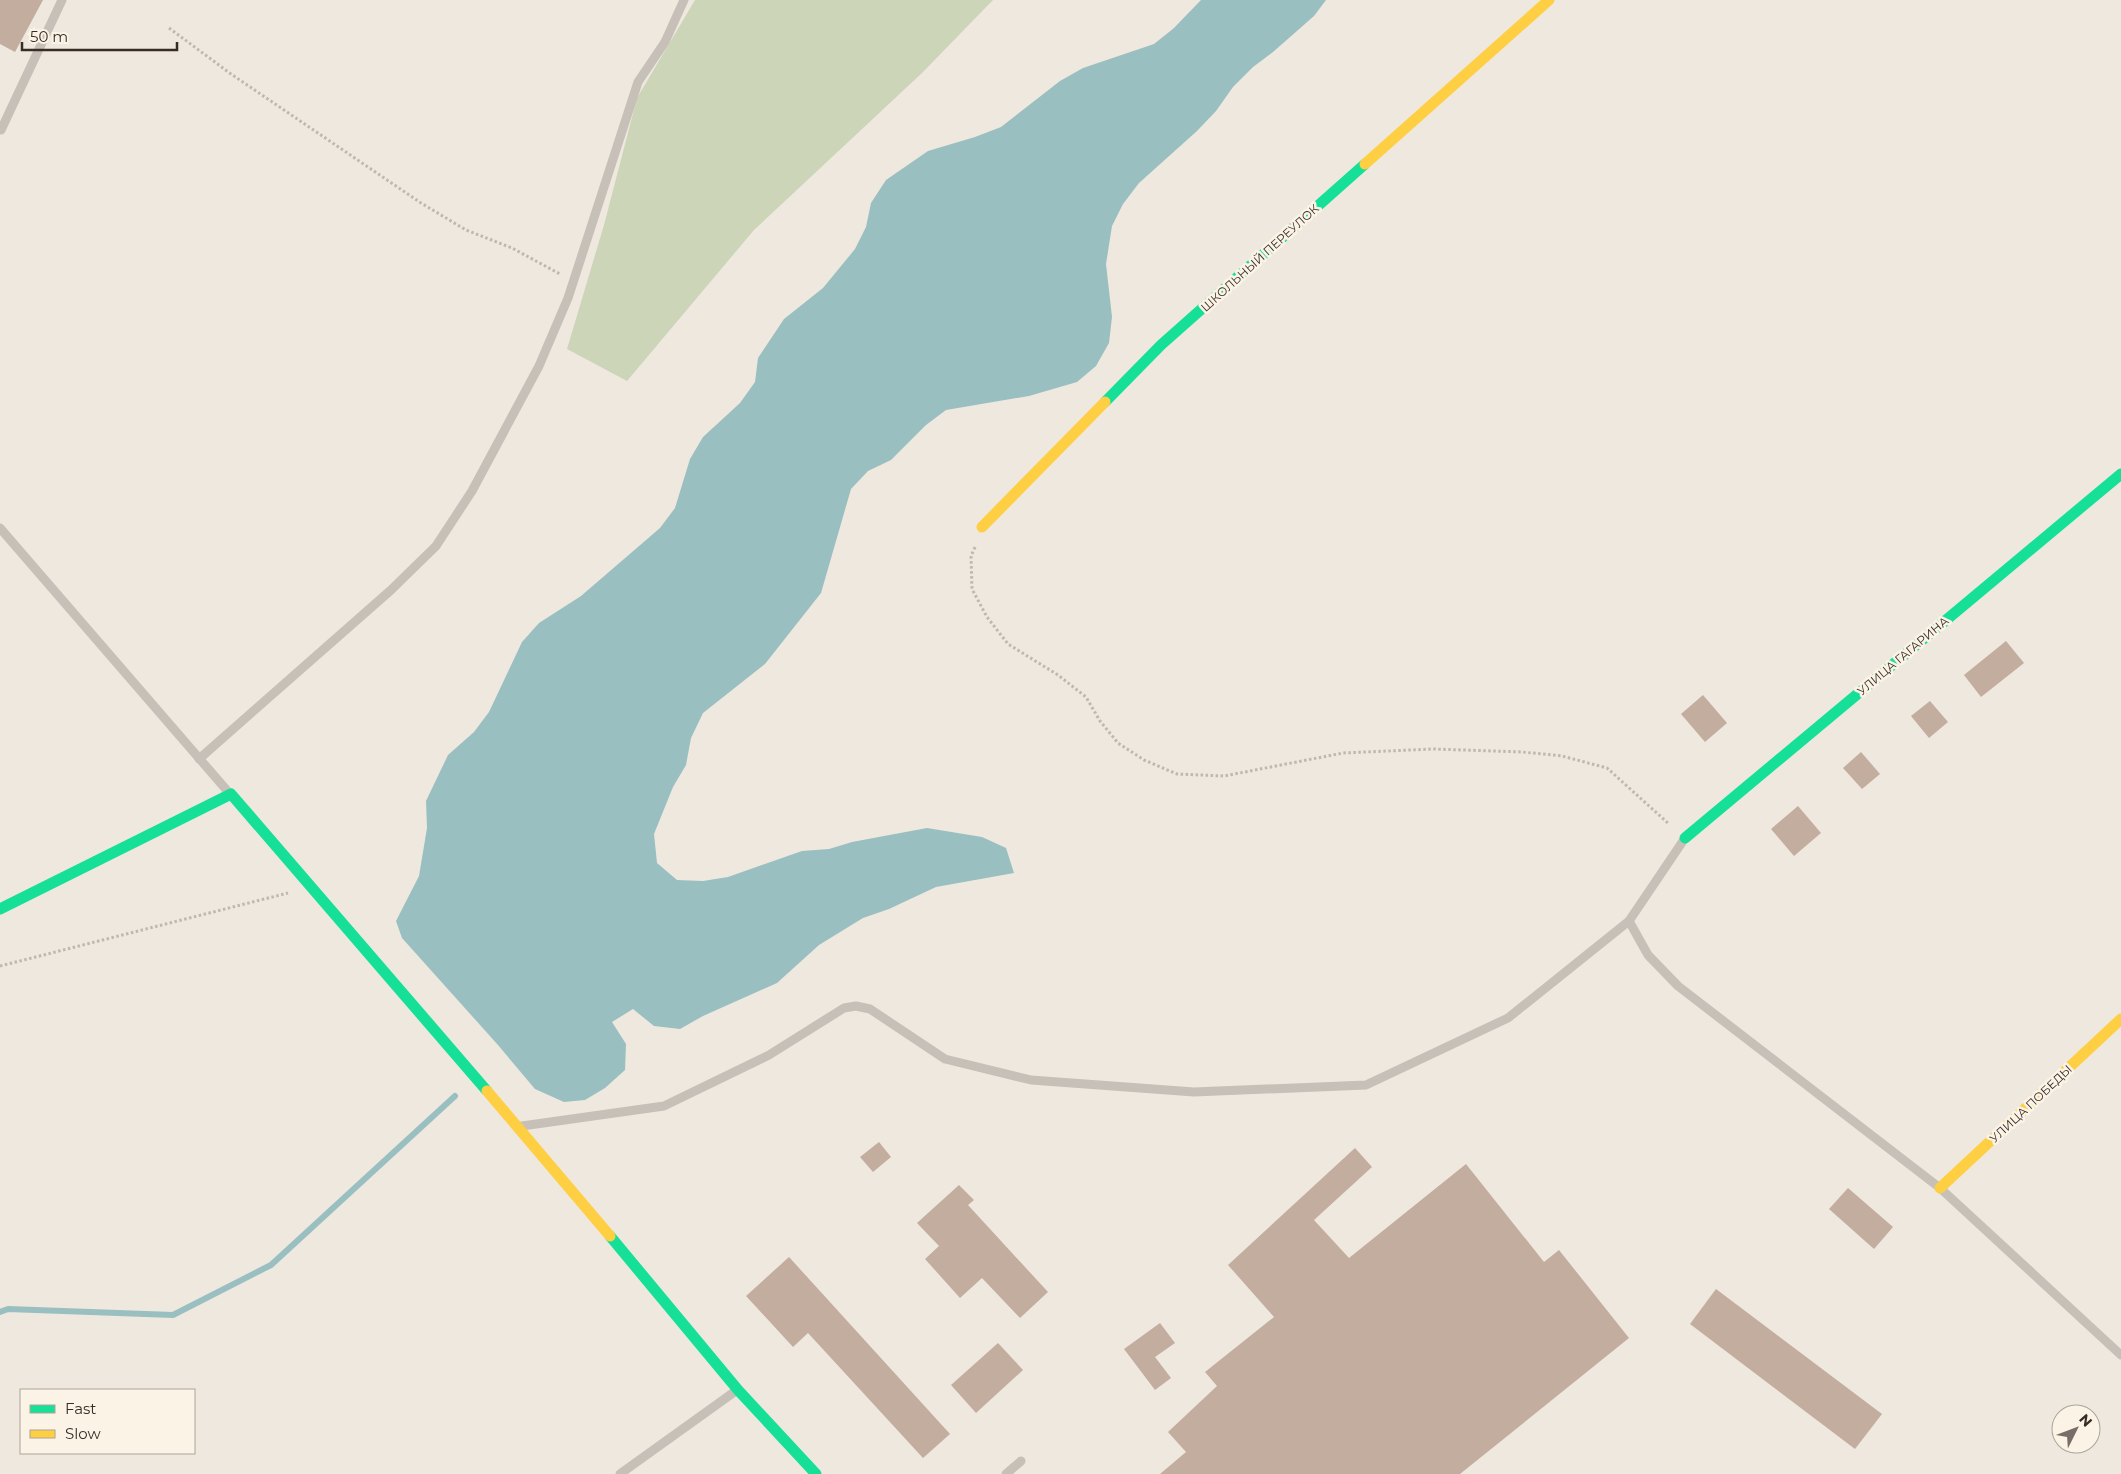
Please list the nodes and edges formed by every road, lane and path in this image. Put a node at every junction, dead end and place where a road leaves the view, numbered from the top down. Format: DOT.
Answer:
graph roads {
  1 [pos="62,0"];
  2 [pos="684,0"];
  3 [pos="1549,0"];
  4 [pos="169,28"];
  5 [pos="2,130"];
  6 [pos="572,285"];
  7 [pos="2121,474"];
  8 [pos="982,527"];
  9 [pos="0,528"];
  10 [pos="199,759"];
  11 [pos="231,794"];
  12 [pos="1685,838"];
  13 [pos="311,888"];
  14 [pos="0,909"];
  15 [pos="1629,920"];
  16 [pos="0,966"];
  17 [pos="2121,1019"];
  18 [pos="518,1127"];
  19 [pos="1940,1188"];
  20 [pos="2121,1355"];
  21 [pos="738,1390"];
  22 [pos="1021,1461"];
  23 [pos="620,1474"];
  24 [pos="816,1474"];
  25 [pos="1006,1474"];
  1 -- 5 [label="lane"];
  2 -- 6 [label="lane"];
  3 -- 8 [label="street, ШКОЛЬНЫЙ ПЕРЕУЛОК"];
  4 -- 6 [label="path"];
  6 -- 10 [label="lane"];
  7 -- 12 [label="street, УЛИЦА ГАГАРИНА"];
  8 -- 12 [label="path"];
  9 -- 10 [label="lane"];
  10 -- 11 [label="lane"];
  11 -- 13 [label="street"];
  11 -- 14 [label="street"];
  12 -- 15 [label="lane"];
  13 -- 16 [label="path"];
  13 -- 18 [label="street"];
  15 -- 18 [label="lane"];
  15 -- 19 [label="lane"];
  17 -- 19 [label="street, УЛИЦА ПОБЕДЫ"];
  18 -- 21 [label="street"];
  19 -- 20 [label="lane"];
  21 -- 23 [label="lane"];
  21 -- 24 [label="street"];
  22 -- 25 [label="lane"];
}
